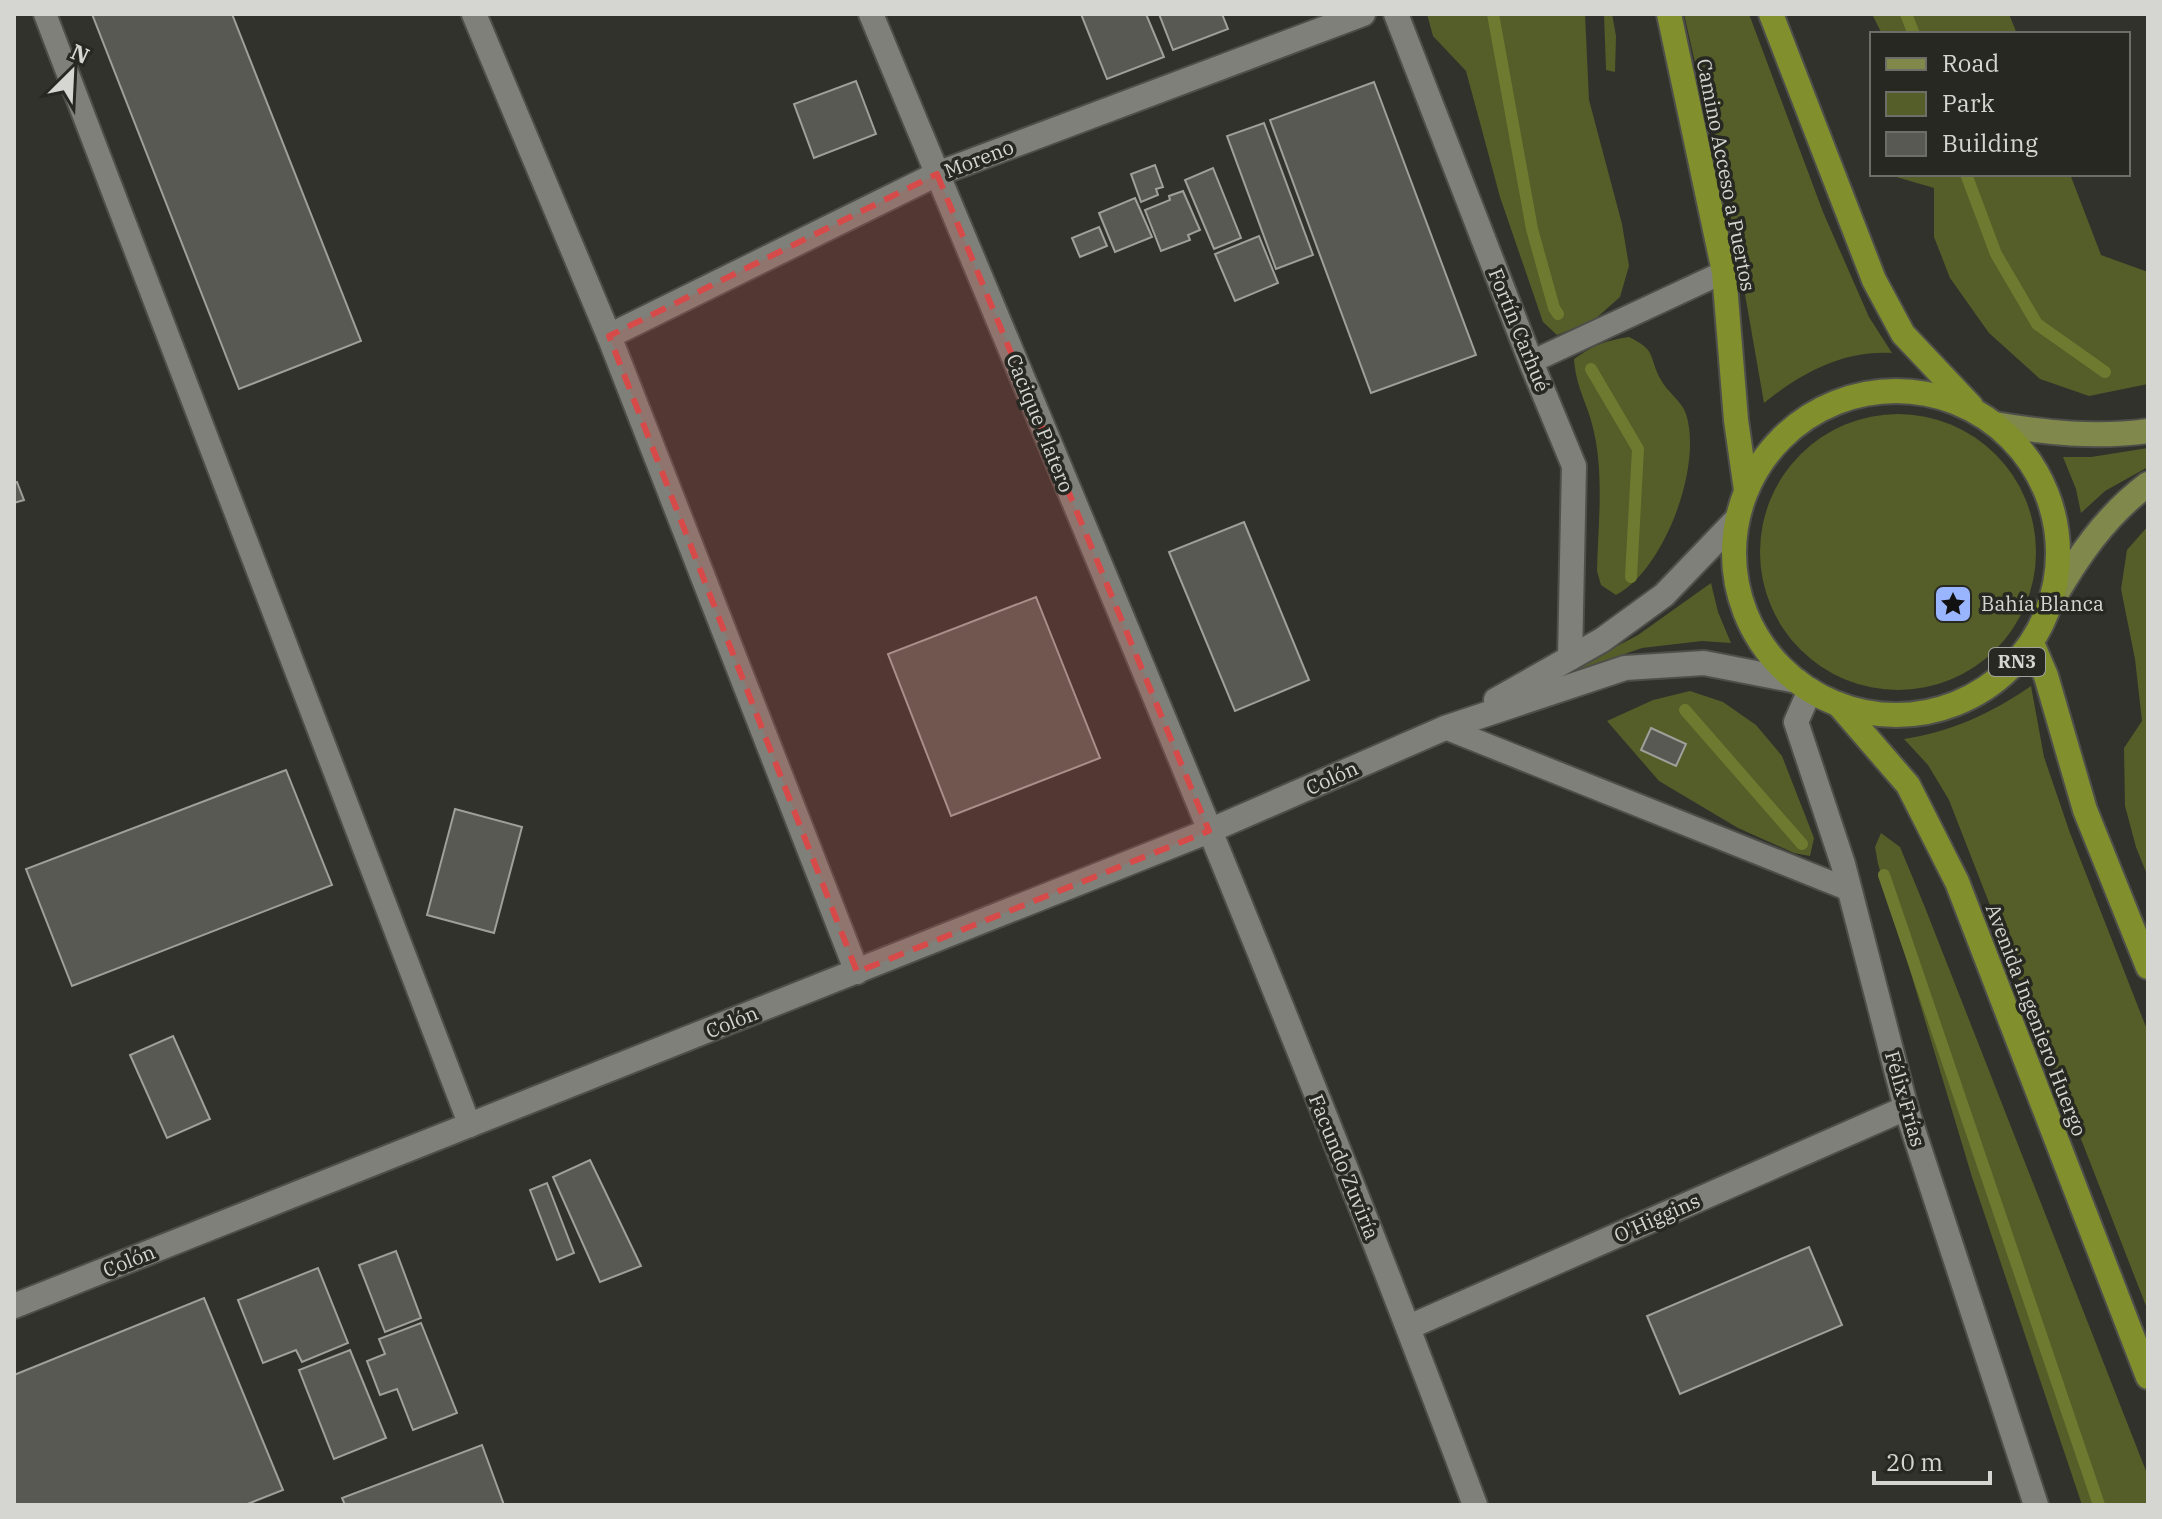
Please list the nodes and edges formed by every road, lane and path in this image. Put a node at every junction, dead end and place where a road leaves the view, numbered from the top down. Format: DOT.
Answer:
graph roads {
  1 [pos="45,14"];
  2 [pos="474,14"];
  3 [pos="871,14"];
  4 [pos="1363,14"];
  5 [pos="1396,14"];
  6 [pos="1669,14"];
  7 [pos="1771,14"];
  8 [pos="937,174"];
  9 [pos="1724,272"];
  10 [pos="609,336"];
  11 [pos="1531,362"];
  12 [pos="1985,418"];
  13 [pos="2148,431"];
  14 [pos="2148,484"];
  15 [pos="1746,490"];
  16 [pos="1736,520"];
  17 [pos="2050,605"];
  18 [pos="2032,643"];
  19 [pos="1570,658"];
  20 [pos="1803,686"];
  21 [pos="1838,704"];
  22 [pos="1445,728"];
  23 [pos="1209,831"];
  24 [pos="1850,890"];
  25 [pos="2148,967"];
  26 [pos="857,972"];
  27 [pos="1906,1108"];
  28 [pos="470,1126"];
  29 [pos="14,1306"];
  30 [pos="1409,1327"];
  31 [pos="2148,1377"];
  32 [pos="1475,1505"];
  33 [pos="2036,1505"];
  1 -- 28 [label="lane"];
  2 -- 10 [label="street"];
  3 -- 8 [label="street, Cacique Platero"];
  4 -- 8 [label="street, Moreno"];
  5 -- 11 [label="street, Fortín Carhué"];
  6 -- 9 [label="highway, Camino Acceso a Puertos / RN3"];
  7 -- 12 [label="highway, RN3"];
  8 -- 10 [label="street, Moreno"];
  8 -- 23 [label="street, Cacique Platero"];
  9 -- 11 [label="lane"];
  9 -- 15 [label="highway, Camino Acceso a Puertos / RN3"];
  10 -- 26 [label="street"];
  11 -- 19 [label="street, Fortín Carhué"];
  12 -- 13 [label="main road"];
  12 -- 15 [label="highway, RN3"];
  12 -- 17 [label="highway, RN3"];
  14 -- 17 [label="main road"];
  15 -- 16 [label="highway, RN3"];
  16 -- 19 [label="street, Colón"];
  16 -- 20 [label="highway, RN3"];
  17 -- 18 [label="highway, RN3"];
  18 -- 21 [label="highway, RN3"];
  18 -- 25 [label="highway, RN3"];
  19 -- 22 [label="street, Colón"];
  20 -- 21 [label="highway, RN3"];
  20 -- 22 [label="street, Colón"];
  20 -- 24 [label="street, Félix Frías"];
  21 -- 31 [label="highway, Avenida Ingeniero Huergo / RN3"];
  22 -- 23 [label="street, Colón"];
  22 -- 24 [label="lane"];
  23 -- 26 [label="street, Colón"];
  23 -- 30 [label="street, Facundo Zuviría"];
  24 -- 27 [label="street, Félix Frías"];
  26 -- 28 [label="street, Colón"];
  27 -- 30 [label="street, O'Higgins"];
  27 -- 33 [label="street, Félix Frías"];
  28 -- 29 [label="street, Colón"];
  30 -- 32 [label="street, Facundo Zuviría"];
}
